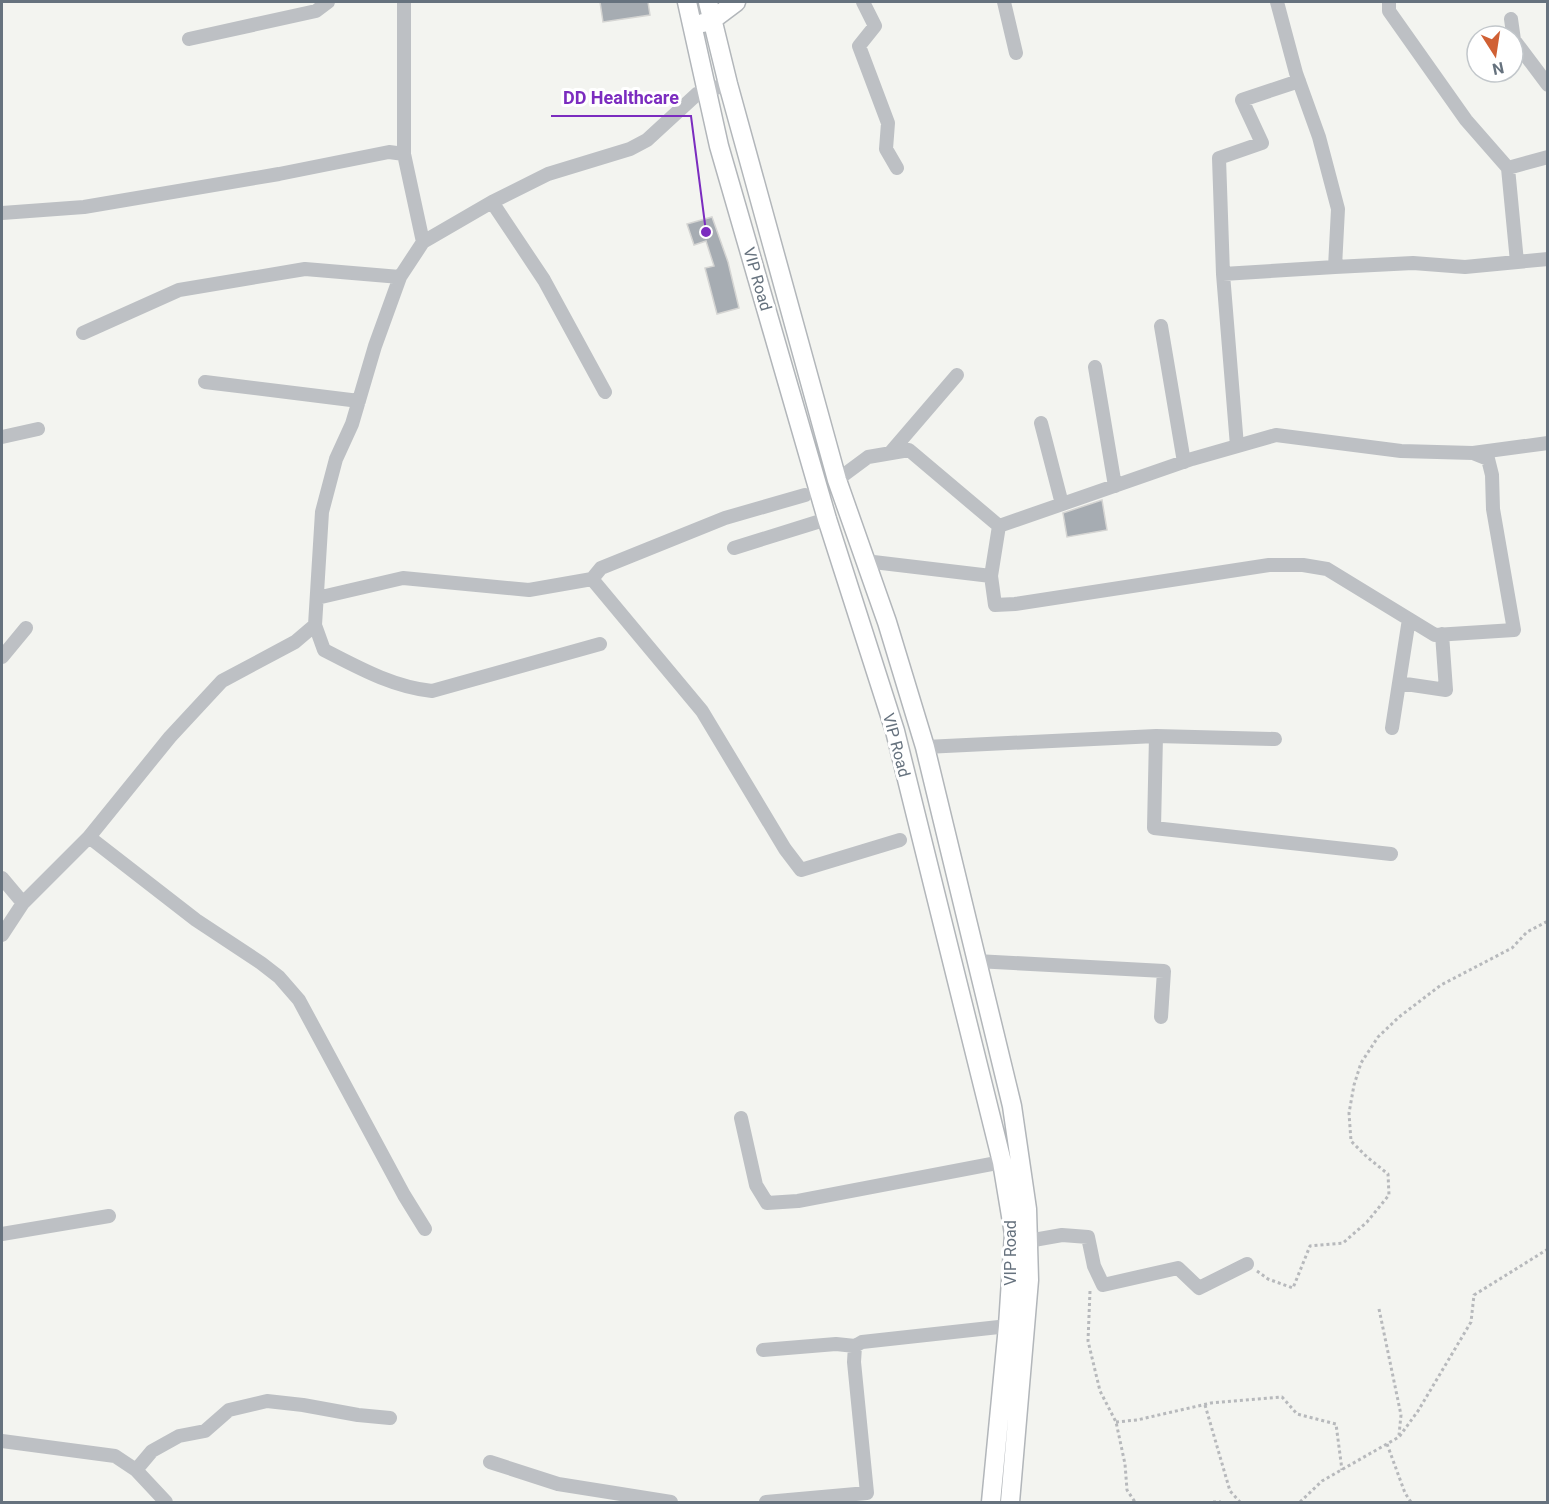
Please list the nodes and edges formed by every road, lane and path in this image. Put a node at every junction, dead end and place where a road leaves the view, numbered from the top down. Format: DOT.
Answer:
graph roads {
  1 [pos="328,2"];
  2 [pos="404,2"];
  3 [pos="687,2"];
  4 [pos="708,2"];
  5 [pos="736,2"];
  6 [pos="863,2"];
  7 [pos="1004,2"];
  8 [pos="1277,2"];
  9 [pos="1389,2"];
  10 [pos="1511,19"];
  11 [pos="712,21"];
  12 [pos="692,26"];
  13 [pos="189,39"];
  14 [pos="1016,53"];
  15 [pos="1299,81"];
  16 [pos="728,84"];
  17 [pos="1548,85"];
  18 [pos="707,90"];
  19 [pos="404,154"];
  20 [pos="1548,157"];
  21 [pos="897,168"];
  22 [pos="1508,168"];
  23 [pos="492,202"];
  24 [pos="2,213"];
  25 [pos="423,242"];
  26 [pos="1548,259"];
  27 [pos="1517,262"];
  28 [pos="1335,267"];
  29 [pos="1223,274"];
  30 [pos="400,277"];
  31 [pos="1161,326"];
  32 [pos="83,333"];
  33 [pos="1095,367"];
  34 [pos="957,375"];
  35 [pos="205,382"];
  36 [pos="606,392"];
  37 [pos="359,401"];
  38 [pos="1041,423"];
  39 [pos="38,429"];
  40 [pos="2,436"];
  41 [pos="1548,443"];
  42 [pos="1237,446"];
  43 [pos="890,453"];
  44 [pos="1473,453"];
  45 [pos="1184,462"];
  46 [pos="837,480"];
  47 [pos="1115,486"];
  48 [pos="805,495"];
  49 [pos="1062,504"];
  50 [pos="827,519"];
  51 [pos="999,526"];
  52 [pos="734,548"];
  53 [pos="865,561"];
  54 [pos="991,576"];
  55 [pos="592,579"];
  56 [pos="317,598"];
  57 [pos="1409,619"];
  58 [pos="315,625"];
  59 [pos="26,628"];
  60 [pos="1442,634"];
  61 [pos="600,644"];
  62 [pos="2,657"];
  63 [pos="1399,682"];
  64 [pos="1392,728"];
  65 [pos="1156,736"];
  66 [pos="1275,739"];
  67 [pos="925,747"];
  68 [pos="89,837"];
  69 [pos="900,840"];
  70 [pos="1391,854"];
  71 [pos="2,878"];
  72 [pos="23,903"];
  73 [pos="1548,921"];
  74 [pos="2,935"];
  75 [pos="976,961"];
  76 [pos="1161,1017"];
  77 [pos="741,1118"];
  78 [pos="1002,1162"];
  79 [pos="109,1216"];
  80 [pos="425,1229"];
  81 [pos="2,1234"];
  82 [pos="1028,1241"];
  83 [pos="1548,1249"];
  84 [pos="1247,1264"];
  85 [pos="1094,1266"];
  86 [pos="1379,1309"];
  87 [pos="1008,1326"];
  88 [pos="855,1346"];
  89 [pos="763,1350"];
  90 [pos="1013,1364"];
  91 [pos="1205,1405"];
  92 [pos="390,1418"];
  93 [pos="1116,1422"];
  94 [pos="1399,1437"];
  95 [pos="2,1441"];
  96 [pos="1387,1444"];
  97 [pos="490,1462"];
  98 [pos="135,1470"];
  99 [pos="1341,1470"];
  100 [pos="166,1503"];
  101 [pos="671,1503"];
  102 [pos="766,1503"];
  103 [pos="991,1503"];
  104 [pos="1010,1503"];
  105 [pos="1135,1503"];
  106 [pos="1213,1503"];
  107 [pos="1221,1503"];
  108 [pos="1240,1503"];
  109 [pos="1300,1503"];
  110 [pos="1411,1503"];
  1 -- 13 [label="street"];
  2 -- 19 [label="street"];
  3 -- 12 [label="main road, VIP Road"];
  4 -- 11 [label="main road, VIP Road"];
  5 -- 11 [label="main road"];
  6 -- 21 [label="street"];
  7 -- 14 [label="street"];
  8 -- 15 [label="street"];
  9 -- 22 [label="street"];
  10 -- 17 [label="street"];
  11 -- 12 [label="main road"];
  11 -- 16 [label="main road, VIP Road"];
  12 -- 18 [label="main road, VIP Road"];
  15 -- 28 [label="street"];
  15 -- 29 [label="street"];
  16 -- 18 [label="street"];
  16 -- 46 [label="main road, VIP Road"];
  18 -- 23 [label="street"];
  18 -- 50 [label="main road, VIP Road"];
  19 -- 24 [label="street"];
  19 -- 25 [label="street"];
  20 -- 22 [label="street"];
  22 -- 27 [label="street"];
  23 -- 25 [label="street"];
  23 -- 36 [label="street"];
  25 -- 30 [label="street"];
  26 -- 27 [label="street"];
  27 -- 28 [label="street"];
  28 -- 29 [label="street"];
  29 -- 42 [label="street"];
  30 -- 32 [label="street"];
  30 -- 37 [label="street"];
  31 -- 45 [label="street"];
  33 -- 47 [label="street"];
  34 -- 43 [label="street"];
  35 -- 37 [label="street"];
  37 -- 56 [label="street"];
  38 -- 49 [label="street"];
  39 -- 40 [label="street"];
  41 -- 44 [label="street"];
  42 -- 44 [label="street"];
  42 -- 45 [label="street"];
  43 -- 46 [label="street"];
  43 -- 51 [label="street"];
  44 -- 60 [label="street"];
  45 -- 47 [label="street"];
  46 -- 53 [label="main road, VIP Road"];
  47 -- 49 [label="street"];
  48 -- 55 [label="street"];
  49 -- 51 [label="street"];
  50 -- 52 [label="street"];
  50 -- 78 [label="main road, VIP Road"];
  51 -- 54 [label="street"];
  53 -- 54 [label="street"];
  53 -- 67 [label="main road, VIP Road"];
  54 -- 57 [label="street"];
  55 -- 56 [label="street"];
  55 -- 69 [label="street"];
  56 -- 58 [label="street"];
  57 -- 60 [label="street"];
  57 -- 63 [label="street"];
  58 -- 61 [label="street"];
  58 -- 68 [label="street"];
  59 -- 62 [label="street"];
  60 -- 63 [label="street"];
  63 -- 64 [label="street"];
  65 -- 66 [label="street"];
  65 -- 67 [label="street"];
  65 -- 70 [label="street"];
  67 -- 75 [label="main road, VIP Road"];
  68 -- 72 [label="street"];
  68 -- 80 [label="street"];
  71 -- 72 [label="street"];
  72 -- 74 [label="street"];
  73 -- 84 [label="path"];
  75 -- 76 [label="street"];
  75 -- 82 [label="main road, VIP Road"];
  77 -- 78 [label="street"];
  78 -- 87 [label="main road, VIP Road"];
  79 -- 81 [label="street"];
  82 -- 85 [label="street"];
  82 -- 90 [label="main road, VIP Road"];
  83 -- 94 [label="path"];
  84 -- 85 [label="street"];
  85 -- 93 [label="path"];
  86 -- 94 [label="path"];
  87 -- 88 [label="street"];
  87 -- 90 [label="main road, VIP Road"];
  88 -- 89 [label="street"];
  88 -- 102 [label="street"];
  90 -- 103 [label="main road, VIP Road"];
  90 -- 104 [label="main road, VIP Road"];
  91 -- 93 [label="path"];
  91 -- 99 [label="path"];
  91 -- 108 [label="path"];
  92 -- 98 [label="street"];
  93 -- 105 [label="path"];
  94 -- 96 [label="path"];
  95 -- 98 [label="street"];
  96 -- 99 [label="path"];
  96 -- 110 [label="path"];
  97 -- 101 [label="street"];
  98 -- 100 [label="street"];
  99 -- 109 [label="path"];
  106 -- 107 [label="path"];
}
